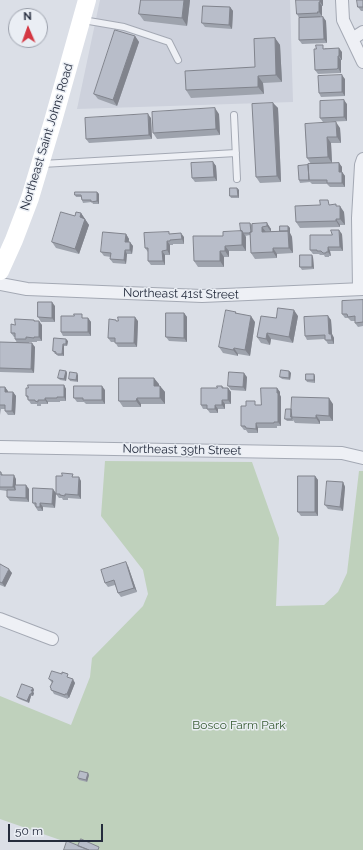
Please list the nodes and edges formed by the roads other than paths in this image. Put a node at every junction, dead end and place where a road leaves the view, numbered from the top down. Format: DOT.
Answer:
graph roads {
  1 [pos="87,0"];
  2 [pos="342,0"];
  3 [pos="81,20"];
  4 [pos="363,32"];
  5 [pos="352,39"];
  6 [pos="178,60"];
  7 [pos="363,62"];
  8 [pos="234,115"];
  9 [pos="236,153"];
  10 [pos="363,159"];
  11 [pos="40,164"];
  12 [pos="237,179"];
  13 [pos="0,271"];
  14 [pos="0,284"];
  15 [pos="361,289"];
  16 [pos="0,446"];
  17 [pos="363,458"];
  18 [pos="0,619"];
  19 [pos="52,639"];
  1 -- 3 [label="main road, Northeast Saint Johns Road"];
  2 -- 5 [label="street"];
  3 -- 6 [label="lane"];
  3 -- 11 [label="main road, Northeast Saint Johns Road"];
  4 -- 5 [label="street"];
  5 -- 7 [label="street"];
  8 -- 9 [label="lane"];
  9 -- 11 [label="lane"];
  9 -- 12 [label="lane"];
  10 -- 15 [label="street"];
  11 -- 13 [label="main road, Northeast Saint Johns Road"];
  14 -- 15 [label="street, Northeast 41st Street"];
  16 -- 17 [label="street, Northeast 39th Street"];
  18 -- 19 [label="street"];
}
